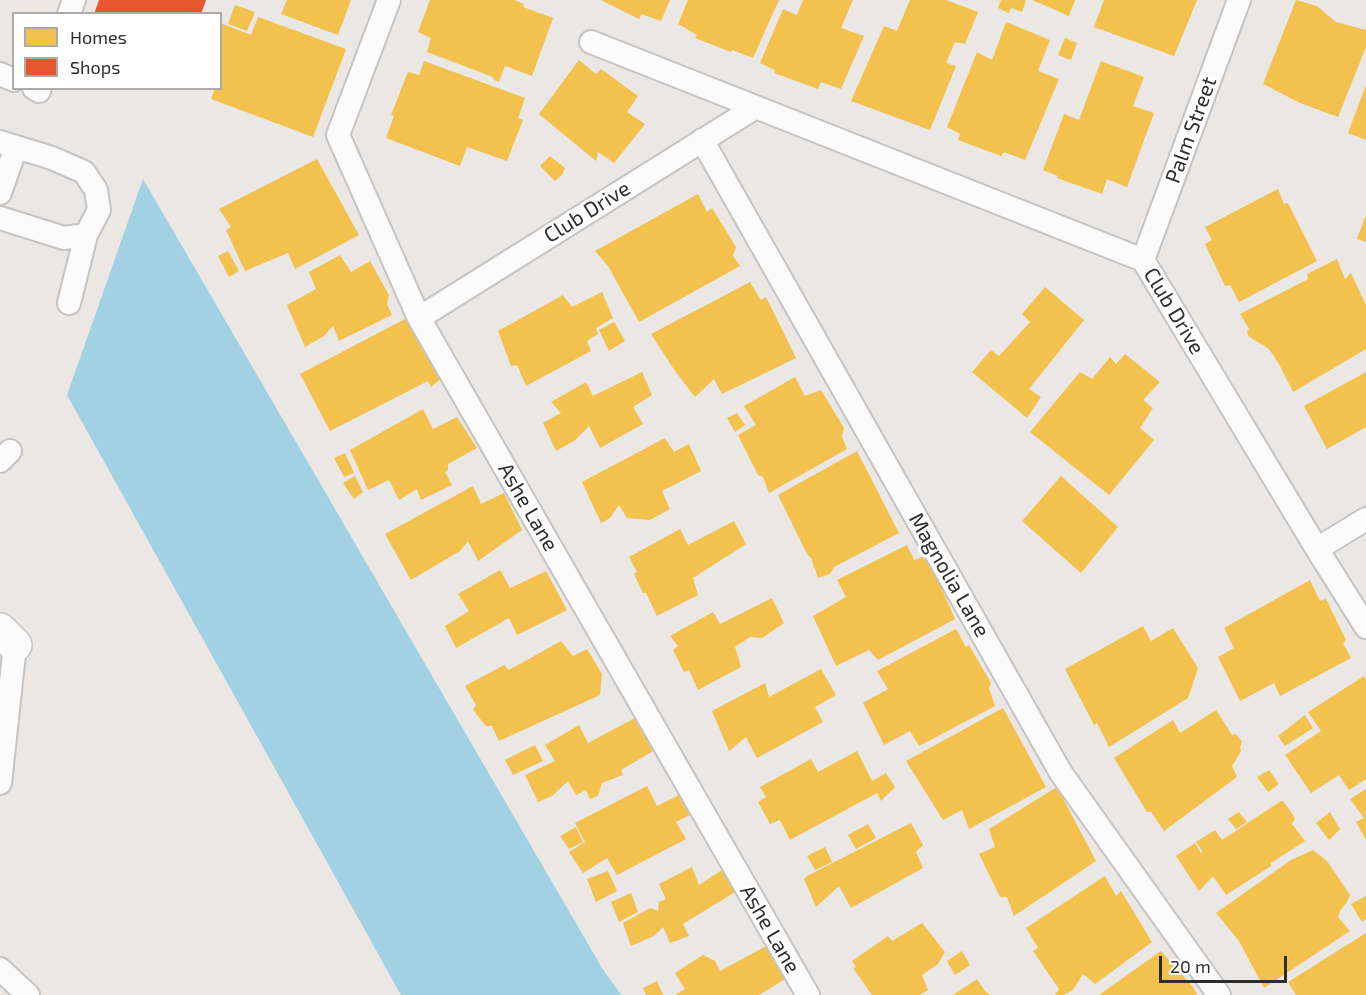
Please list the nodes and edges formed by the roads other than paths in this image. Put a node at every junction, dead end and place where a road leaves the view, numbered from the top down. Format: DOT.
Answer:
graph roads {
  1 [pos="389,0"];
  2 [pos="1239,0"];
  3 [pos="591,42"];
  4 [pos="756,106"];
  5 [pos="702,140"];
  6 [pos="8,144"];
  7 [pos="0,193"];
  8 [pos="0,218"];
  9 [pos="86,235"];
  10 [pos="1143,260"];
  11 [pos="69,303"];
  12 [pos="419,318"];
  13 [pos="1366,519"];
  14 [pos="1317,549"];
  15 [pos="1366,627"];
  16 [pos="5,645"];
  17 [pos="0,783"];
  18 [pos="0,969"];
  19 [pos="28,995"];
  20 [pos="808,995"];
  21 [pos="1219,995"];
  1 -- 12 [label="lane, Ashe Lane"];
  2 -- 10 [label="lane, Palm Street"];
  3 -- 4 [label="lane, Club Drive"];
  4 -- 5 [label="lane, Club Drive"];
  4 -- 10 [label="lane, Club Drive"];
  5 -- 12 [label="lane, Club Drive"];
  5 -- 21 [label="lane, Magnolia Lane"];
  6 -- 7 [label="lane"];
  6 -- 9 [label="lane"];
  8 -- 9 [label="lane"];
  9 -- 11 [label="lane"];
  10 -- 14 [label="lane, Club Drive"];
  12 -- 20 [label="lane, Ashe Lane"];
  13 -- 14 [label="lane"];
  14 -- 15 [label="lane, Club Drive"];
  16 -- 17 [label="lane"];
  18 -- 19 [label="lane"];
}
